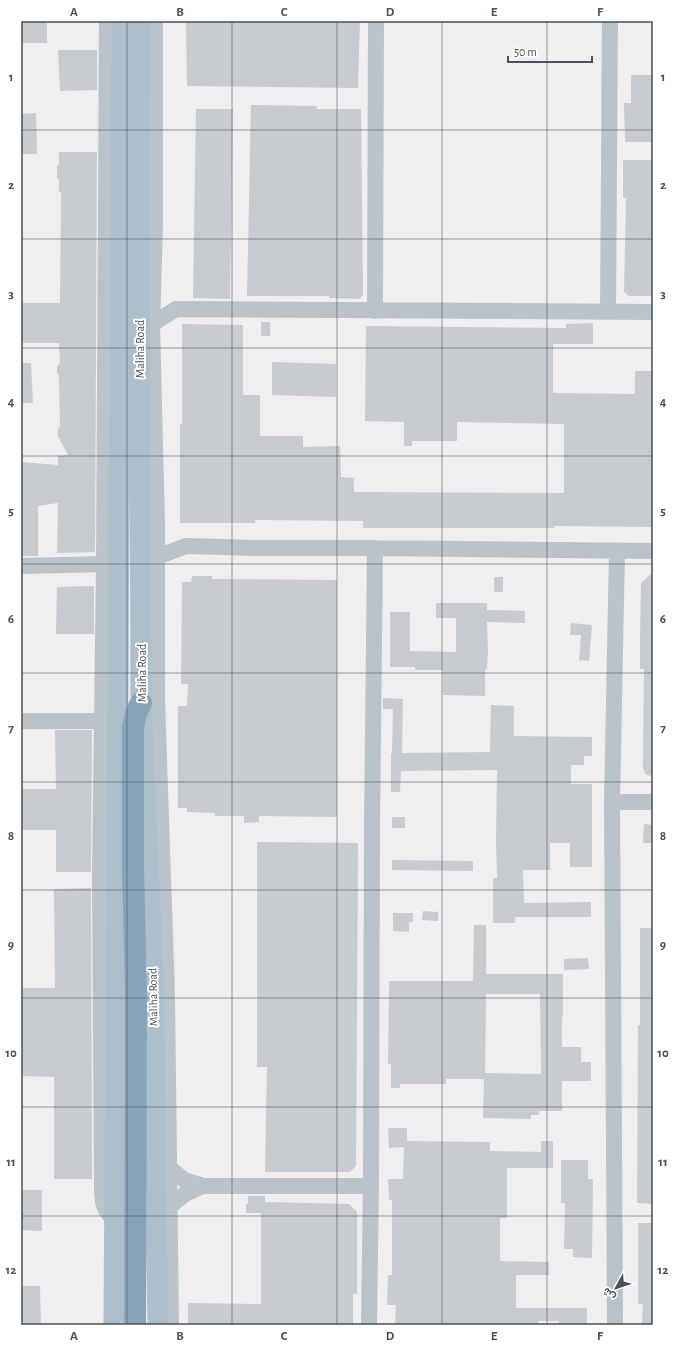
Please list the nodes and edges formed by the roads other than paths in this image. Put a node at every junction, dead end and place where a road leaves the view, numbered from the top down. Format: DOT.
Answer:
graph roads {
  1 [pos="107,21"];
  2 [pos="122,21"];
  3 [pos="140,21"];
  4 [pos="155,21"];
  5 [pos="376,21"];
  6 [pos="610,21"];
  7 [pos="139,195"];
  8 [pos="155,226"];
  9 [pos="152,289"];
  10 [pos="176,309"];
  11 [pos="375,311"];
  12 [pos="608,312"];
  13 [pos="653,312"];
  14 [pos="152,324"];
  15 [pos="158,526"];
  16 [pos="186,546"];
  17 [pos="375,548"];
  18 [pos="617,551"];
  19 [pos="653,551"];
  20 [pos="157,557"];
  21 [pos="104,564"];
  22 [pos="21,566"];
  23 [pos="141,703"];
  24 [pos="21,721"];
  25 [pos="102,721"];
  26 [pos="612,802"];
  27 [pos="653,802"];
  28 [pos="169,1167"];
  29 [pos="203,1186"];
  30 [pos="371,1186"];
  31 [pos="169,1207"];
  32 [pos="115,1220"];
  33 [pos="114,1325"];
  34 [pos="135,1325"];
  35 [pos="158,1325"];
  36 [pos="171,1325"];
  37 [pos="369,1325"];
  38 [pos="615,1325"];
  1 -- 21 [label="street"];
  2 -- 32 [label="main road, Maliha Road"];
  3 -- 7 [label="main road, Maliha Road"];
  4 -- 8 [label="street"];
  5 -- 11 [label="street"];
  6 -- 12 [label="street"];
  7 -- 8 [label="main road"];
  7 -- 23 [label="main road, Maliha Road"];
  8 -- 9 [label="street"];
  9 -- 10 [label="street"];
  9 -- 14 [label="street"];
  10 -- 11 [label="street"];
  10 -- 14 [label="street"];
  11 -- 12 [label="street"];
  12 -- 13 [label="street"];
  14 -- 15 [label="street"];
  15 -- 16 [label="street"];
  15 -- 20 [label="street"];
  16 -- 17 [label="street"];
  16 -- 20 [label="street"];
  17 -- 18 [label="street"];
  17 -- 30 [label="street"];
  18 -- 19 [label="street"];
  18 -- 26 [label="street"];
  20 -- 28 [label="street"];
  21 -- 22 [label="street"];
  21 -- 25 [label="street"];
  23 -- 34 [label="highway"];
  23 -- 35 [label="main road, Maliha Road"];
  24 -- 25 [label="street"];
  25 -- 32 [label="street"];
  26 -- 27 [label="street"];
  26 -- 38 [label="street"];
  28 -- 29 [label="street"];
  28 -- 31 [label="street"];
  29 -- 30 [label="street"];
  29 -- 31 [label="street"];
  30 -- 37 [label="street"];
  31 -- 36 [label="street"];
  32 -- 33 [label="main road, Maliha Road"];
}
